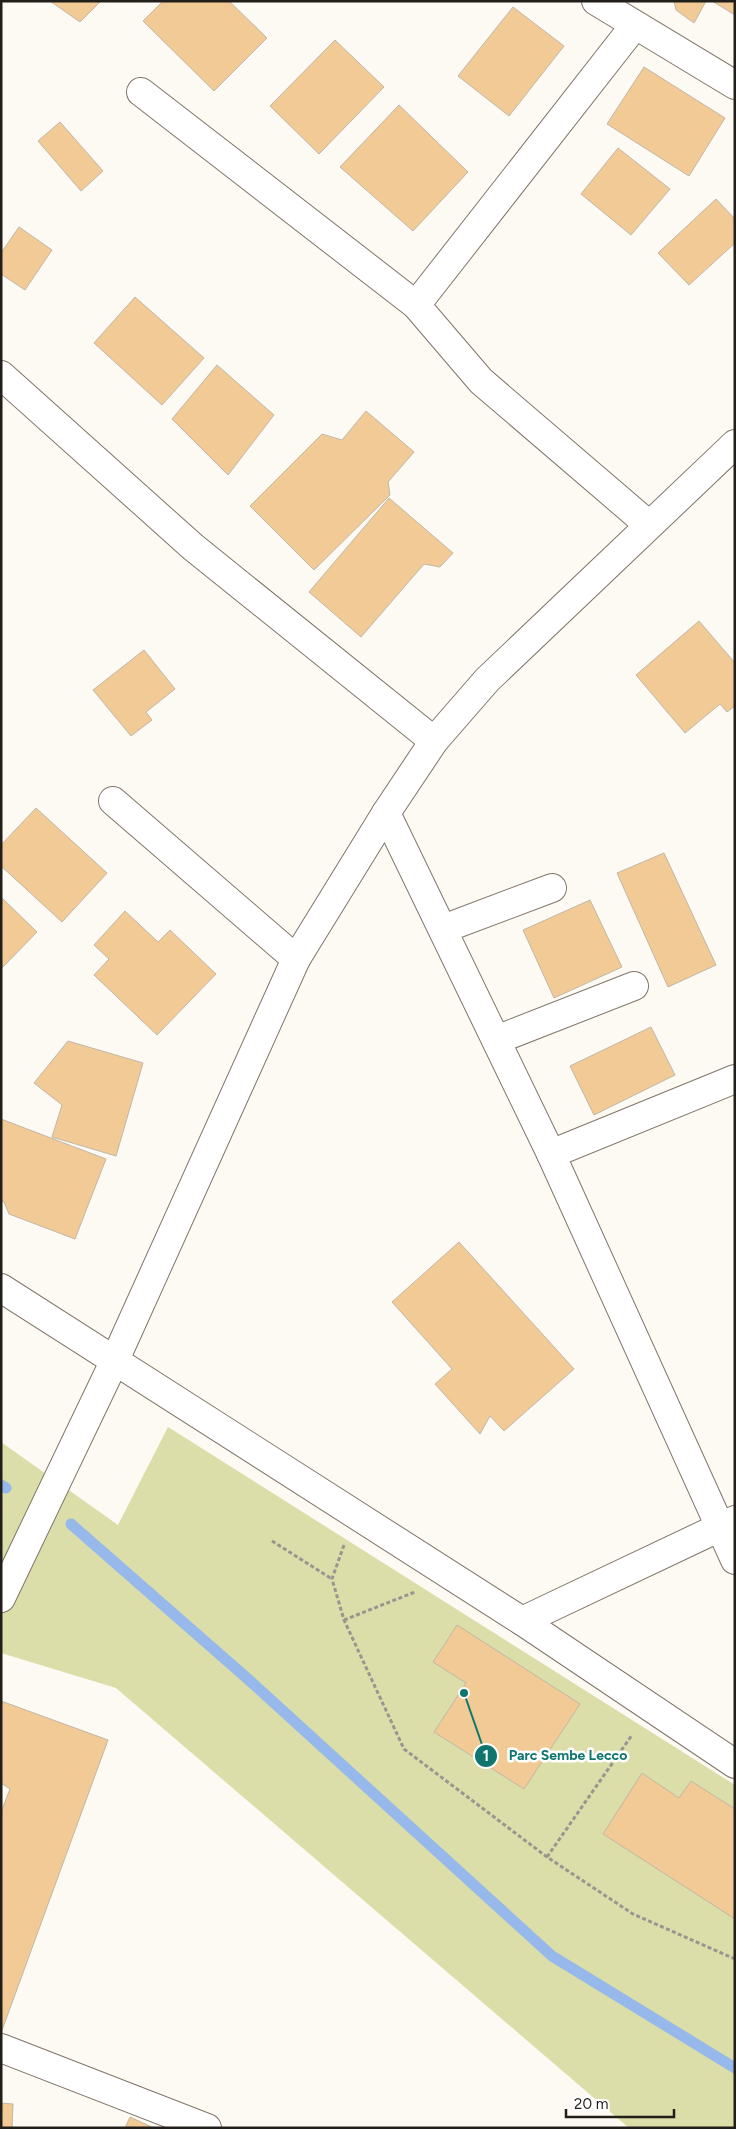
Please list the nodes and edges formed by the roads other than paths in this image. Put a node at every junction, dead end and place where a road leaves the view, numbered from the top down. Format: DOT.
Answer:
graph roads {
  1 [pos="596,1"];
  2 [pos="635,25"];
  3 [pos="735,85"];
  4 [pos="141,92"];
  5 [pos="416,305"];
  6 [pos="1,375"];
  7 [pos="735,444"];
  8 [pos="649,525"];
  9 [pos="434,741"];
  10 [pos="113,801"];
  11 [pos="386,813"];
  12 [pos="552,888"];
  13 [pos="442,929"];
  14 [pos="296,959"];
  15 [pos="634,986"];
  16 [pos="496,1040"];
  17 [pos="735,1079"];
  18 [pos="551,1154"];
  19 [pos="1,1288"];
  20 [pos="114,1362"];
  21 [pos="727,1523"];
  22 [pos="735,1560"];
  23 [pos="1,1598"];
  24 [pos="522,1621"];
  25 [pos="735,1764"];
  26 [pos="1,2048"];
  27 [pos="206,2128"];
  1 -- 2 [label="street"];
  2 -- 3 [label="street"];
  2 -- 5 [label="street"];
  4 -- 5 [label="street"];
  5 -- 8 [label="street"];
  6 -- 9 [label="street"];
  7 -- 8 [label="street"];
  8 -- 9 [label="street"];
  9 -- 11 [label="street"];
  10 -- 14 [label="street"];
  11 -- 13 [label="street"];
  11 -- 14 [label="street"];
  12 -- 13 [label="street"];
  13 -- 16 [label="street"];
  14 -- 20 [label="street"];
  15 -- 16 [label="street"];
  16 -- 18 [label="street"];
  17 -- 18 [label="street"];
  18 -- 21 [label="street"];
  19 -- 20 [label="street"];
  20 -- 23 [label="street"];
  20 -- 24 [label="street"];
  21 -- 22 [label="street"];
  21 -- 24 [label="street"];
  24 -- 25 [label="street"];
  26 -- 27 [label="street"];
}
